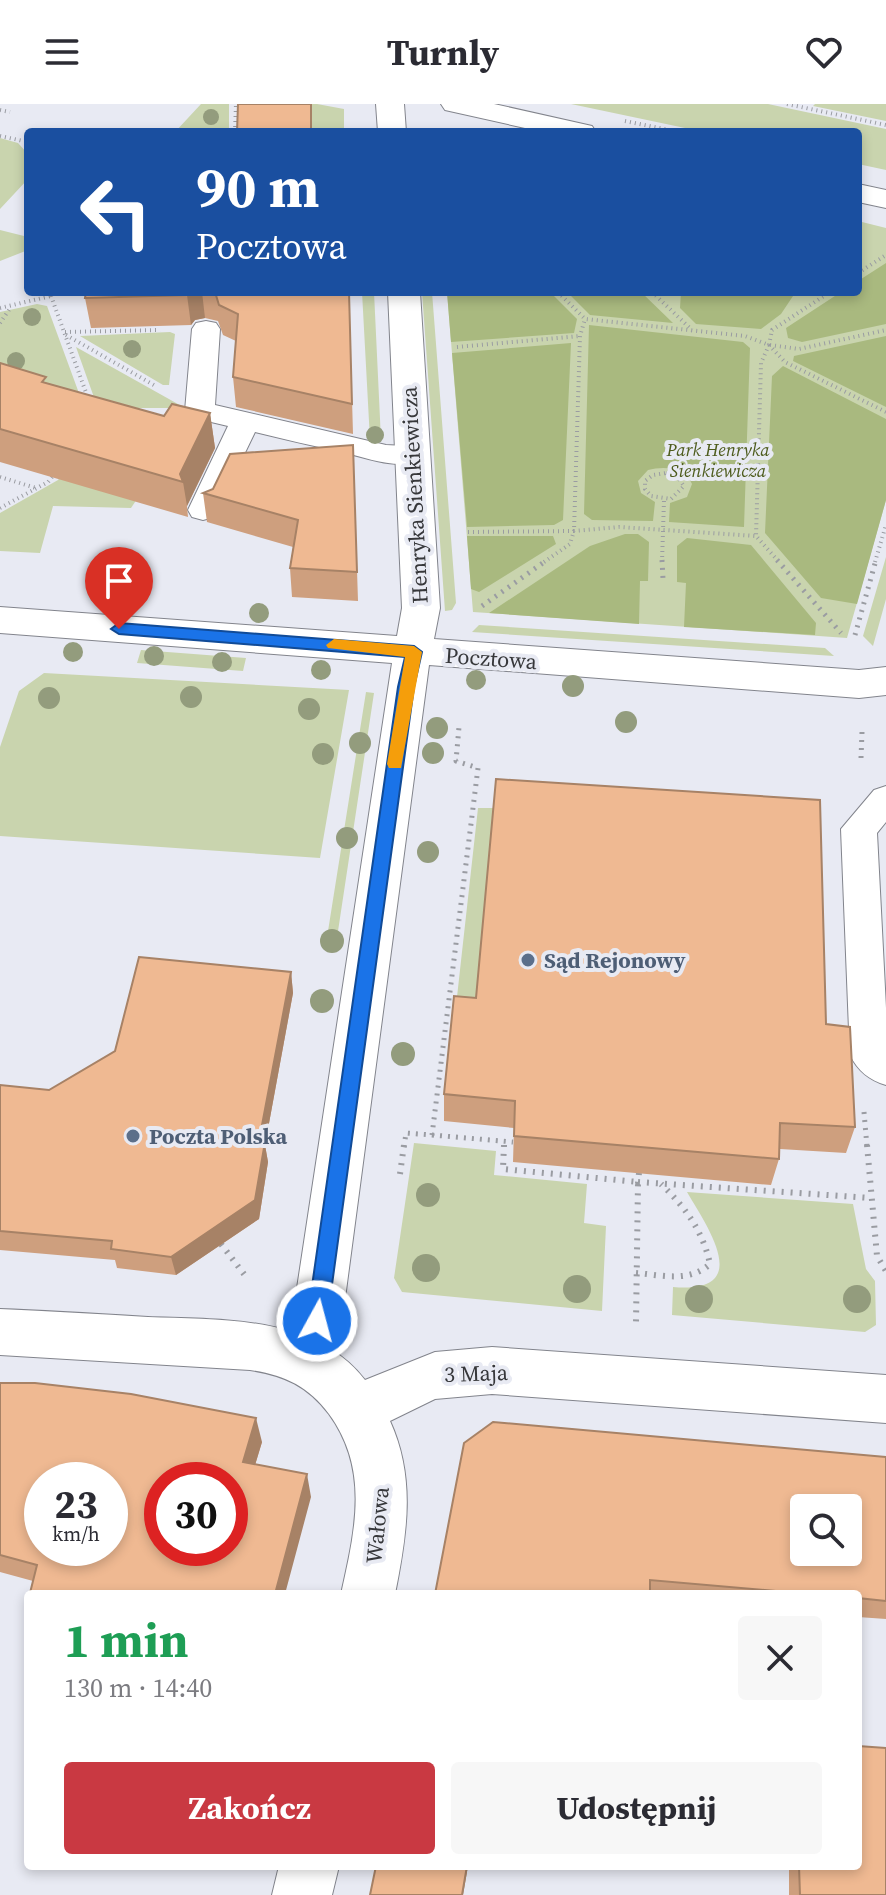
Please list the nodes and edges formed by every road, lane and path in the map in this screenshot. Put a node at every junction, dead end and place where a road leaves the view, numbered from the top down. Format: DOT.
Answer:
graph roads {
  1 [pos="236,104"];
  2 [pos="390,104"];
  3 [pos="455,104"];
  4 [pos="787,104"];
  5 [pos="807,106"];
  6 [pos="0,110"];
  7 [pos="10,112"];
  8 [pos="886,125"];
  9 [pos="235,128"];
  10 [pos="392,128"];
  11 [pos="564,128"];
  12 [pos="0,136"];
  13 [pos="21,141"];
  14 [pos="24,141"];
  15 [pos="24,144"];
  16 [pos="862,194"];
  17 [pos="886,199"];
  18 [pos="886,255"];
  19 [pos="862,270"];
  20 [pos="44,296"];
  21 [pos="51,296"];
  22 [pos="404,296"];
  23 [pos="562,296"];
  24 [pos="656,296"];
  25 [pos="824,296"];
  26 [pos="12,306"];
  27 [pos="0,308"];
  28 [pos="585,319"];
  29 [pos="0,323"];
  30 [pos="206,329"];
  31 [pos="886,330"];
  32 [pos="693,331"];
  33 [pos="66,334"];
  34 [pos="580,336"];
  35 [pos="769,345"];
  36 [pos="457,347"];
  37 [pos="93,411"];
  38 [pos="200,411"];
  39 [pos="886,412"];
  40 [pos="245,422"];
  41 [pos="398,454"];
  42 [pos="315,464"];
  43 [pos="252,468"];
  44 [pos="58,470"];
  45 [pos="221,471"];
  46 [pos="0,477"];
  47 [pos="37,488"];
  48 [pos="664,500"];
  49 [pos="0,508"];
  50 [pos="203,510"];
  51 [pos="661,529"];
  52 [pos="574,531"];
  53 [pos="458,533"];
  54 [pos="756,536"];
  55 [pos="663,579"];
  56 [pos="473,612"];
  57 [pos="0,620"];
  58 [pos="842,634"];
  59 [pos="414,652"];
  60 [pos="886,681"];
  61 [pos="460,720"];
  62 [pos="886,799"];
  63 [pos="886,1069"];
  64 [pos="432,1135"];
  65 [pos="504,1142"];
  66 [pos="513,1142"];
  67 [pos="639,1173"];
  68 [pos="399,1180"];
  69 [pos="638,1182"];
  70 [pos="660,1183"];
  71 [pos="871,1198"];
  72 [pos="221,1244"];
  73 [pos="636,1273"];
  74 [pos="247,1278"];
  75 [pos="636,1328"];
  76 [pos="0,1332"];
  77 [pos="301,1358"];
  78 [pos="886,1399"];
  79 [pos="360,1411"];
  80 [pos="369,1590"];
  81 [pos="308,1870"];
  82 [pos="302,1895"];
  1 -- 9 [label="path"];
  2 -- 10 [label="street"];
  3 -- 11 [label="street"];
  4 -- 5 [label="path"];
  5 -- 8 [label="path"];
  6 -- 7 [label="path"];
  12 -- 13 [label="path"];
  13 -- 14 [label="path"];
  13 -- 15 [label="path"];
  16 -- 17 [label="street"];
  18 -- 19 [label="path"];
  20 -- 26 [label="path"];
  21 -- 33 [label="path"];
  22 -- 41 [label="street, Henryka Sienkiewicza"];
  23 -- 28 [label="path"];
  24 -- 32 [label="path"];
  25 -- 35 [label="path"];
  26 -- 27 [label="path"];
  26 -- 29 [label="path"];
  28 -- 32 [label="path"];
  28 -- 34 [label="path"];
  30 -- 33 [label="path"];
  30 -- 38 [label="lane"];
  31 -- 35 [label="path"];
  32 -- 35 [label="path"];
  33 -- 37 [label="path"];
  33 -- 38 [label="path"];
  34 -- 36 [label="path"];
  34 -- 52 [label="path"];
  35 -- 39 [label="path"];
  35 -- 54 [label="path"];
  38 -- 40 [label="lane"];
  40 -- 41 [label="lane"];
  40 -- 45 [label="lane"];
  41 -- 42 [label="lane"];
  41 -- 59 [label="street, Henryka Sienkiewicza"];
  43 -- 45 [label="lane"];
  44 -- 47 [label="path"];
  45 -- 50 [label="lane"];
  46 -- 47 [label="path"];
  47 -- 49 [label="path"];
  48 -- 48 [label="path"];
  48 -- 51 [label="path"];
  51 -- 52 [label="path"];
  51 -- 54 [label="path"];
  51 -- 55 [label="path"];
  52 -- 53 [label="path"];
  52 -- 56 [label="path"];
  54 -- 58 [label="path"];
  57 -- 59 [label="street, Pocztowa"];
  59 -- 60 [label="street, Pocztowa"];
  59 -- 77 [label="street, Henryka Sienkiewicza"];
  61 -- 64 [label="path"];
  62 -- 63 [label="lane"];
  64 -- 65 [label="path"];
  64 -- 68 [label="path"];
  65 -- 66 [label="path"];
  65 -- 69 [label="path"];
  67 -- 69 [label="path"];
  69 -- 70 [label="path"];
  69 -- 73 [label="path"];
  70 -- 71 [label="path"];
  70 -- 73 [label="path"];
  72 -- 74 [label="path"];
  73 -- 75 [label="path"];
  76 -- 77 [label="street"];
  77 -- 79 [label="street"];
  78 -- 79 [label="street, 3 Maja"];
  79 -- 80 [label="street, Wałowa"];
  81 -- 82 [label="street"];
}
